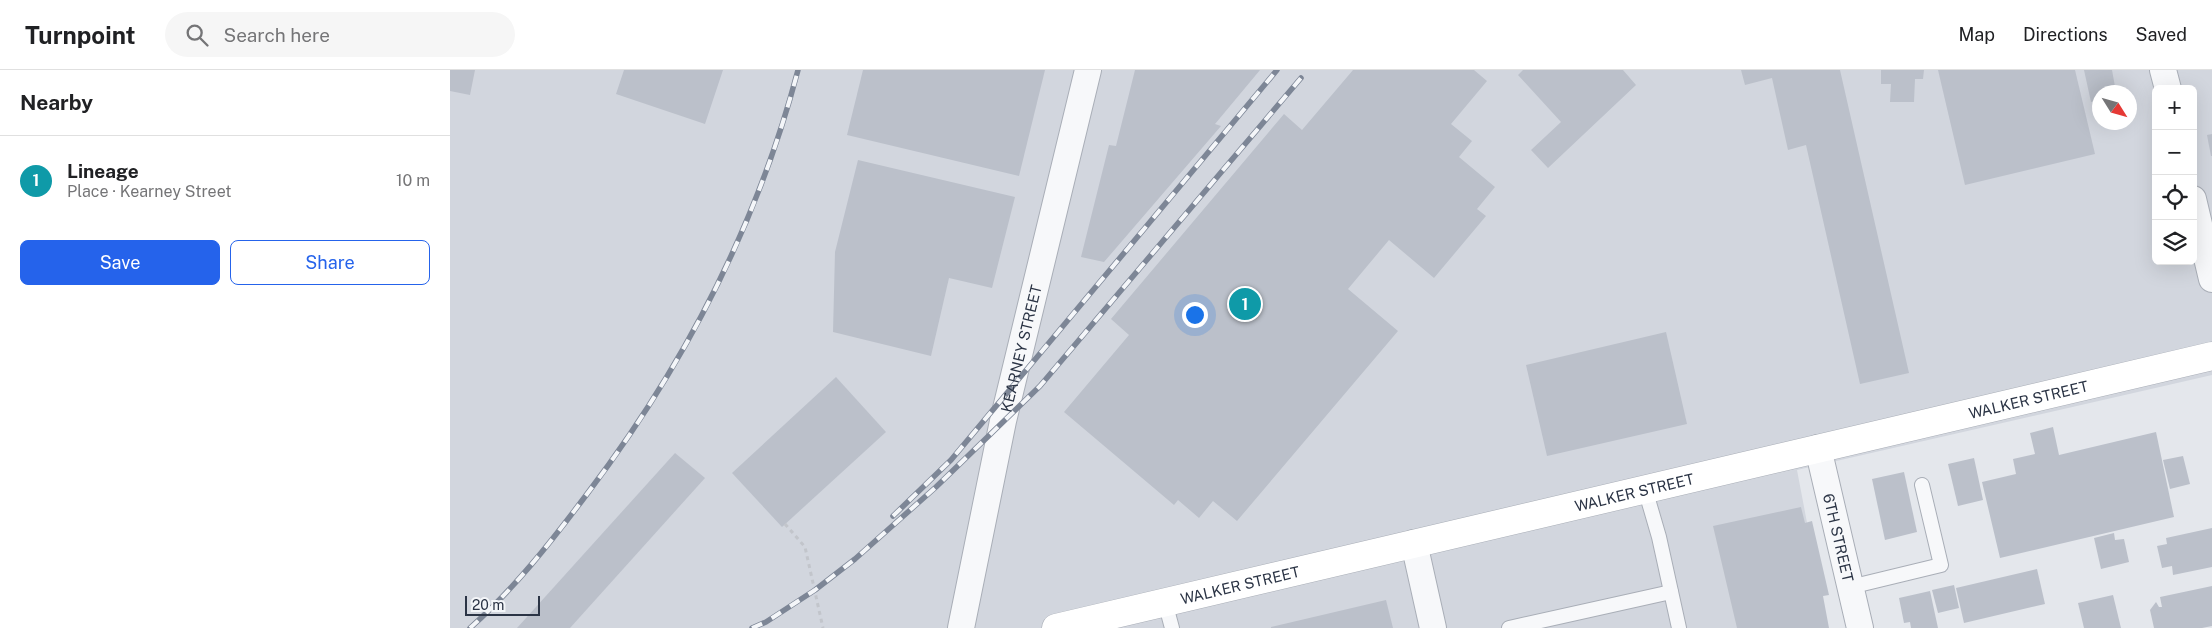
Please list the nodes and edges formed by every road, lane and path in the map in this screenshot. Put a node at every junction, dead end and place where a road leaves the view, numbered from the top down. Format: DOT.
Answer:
graph roads {
  1 [pos="1088,70"];
  2 [pos="2163,70"];
  3 [pos="2167,85"];
  4 [pos="2197,216"];
  5 [pos="2212,279"];
  6 [pos="2212,356"];
  7 [pos="1818,448"];
  8 [pos="1922,485"];
  9 [pos="1645,488"];
  10 [pos="785,524"];
  11 [pos="1414,543"];
  12 [pos="1850,587"];
  13 [pos="1671,592"];
  14 [pos="1165,602"];
  15 [pos="823,628"];
  16 [pos="961,628"];
  17 [pos="1056,628"];
  18 [pos="1172,628"];
  19 [pos="1433,628"];
  20 [pos="1509,628"];
  21 [pos="1679,628"];
  22 [pos="1860,628"];
  1 -- 16 [label="street, KEARNEY STREET"];
  2 -- 3 [label="street"];
  4 -- 5 [label="street"];
  6 -- 7 [label="main road, WALKER STREET"];
  7 -- 9 [label="main road, WALKER STREET"];
  7 -- 12 [label="street, 6TH STREET"];
  8 -- 12 [label="lane"];
  9 -- 11 [label="main road, WALKER STREET"];
  9 -- 13 [label="lane"];
  10 -- 15 [label="path"];
  11 -- 14 [label="main road, WALKER STREET"];
  11 -- 19 [label="street"];
  12 -- 22 [label="street, 6TH STREET"];
  13 -- 20 [label="lane"];
  13 -- 21 [label="lane"];
  14 -- 17 [label="main road, WALKER STREET"];
  14 -- 18 [label="lane"];
}
